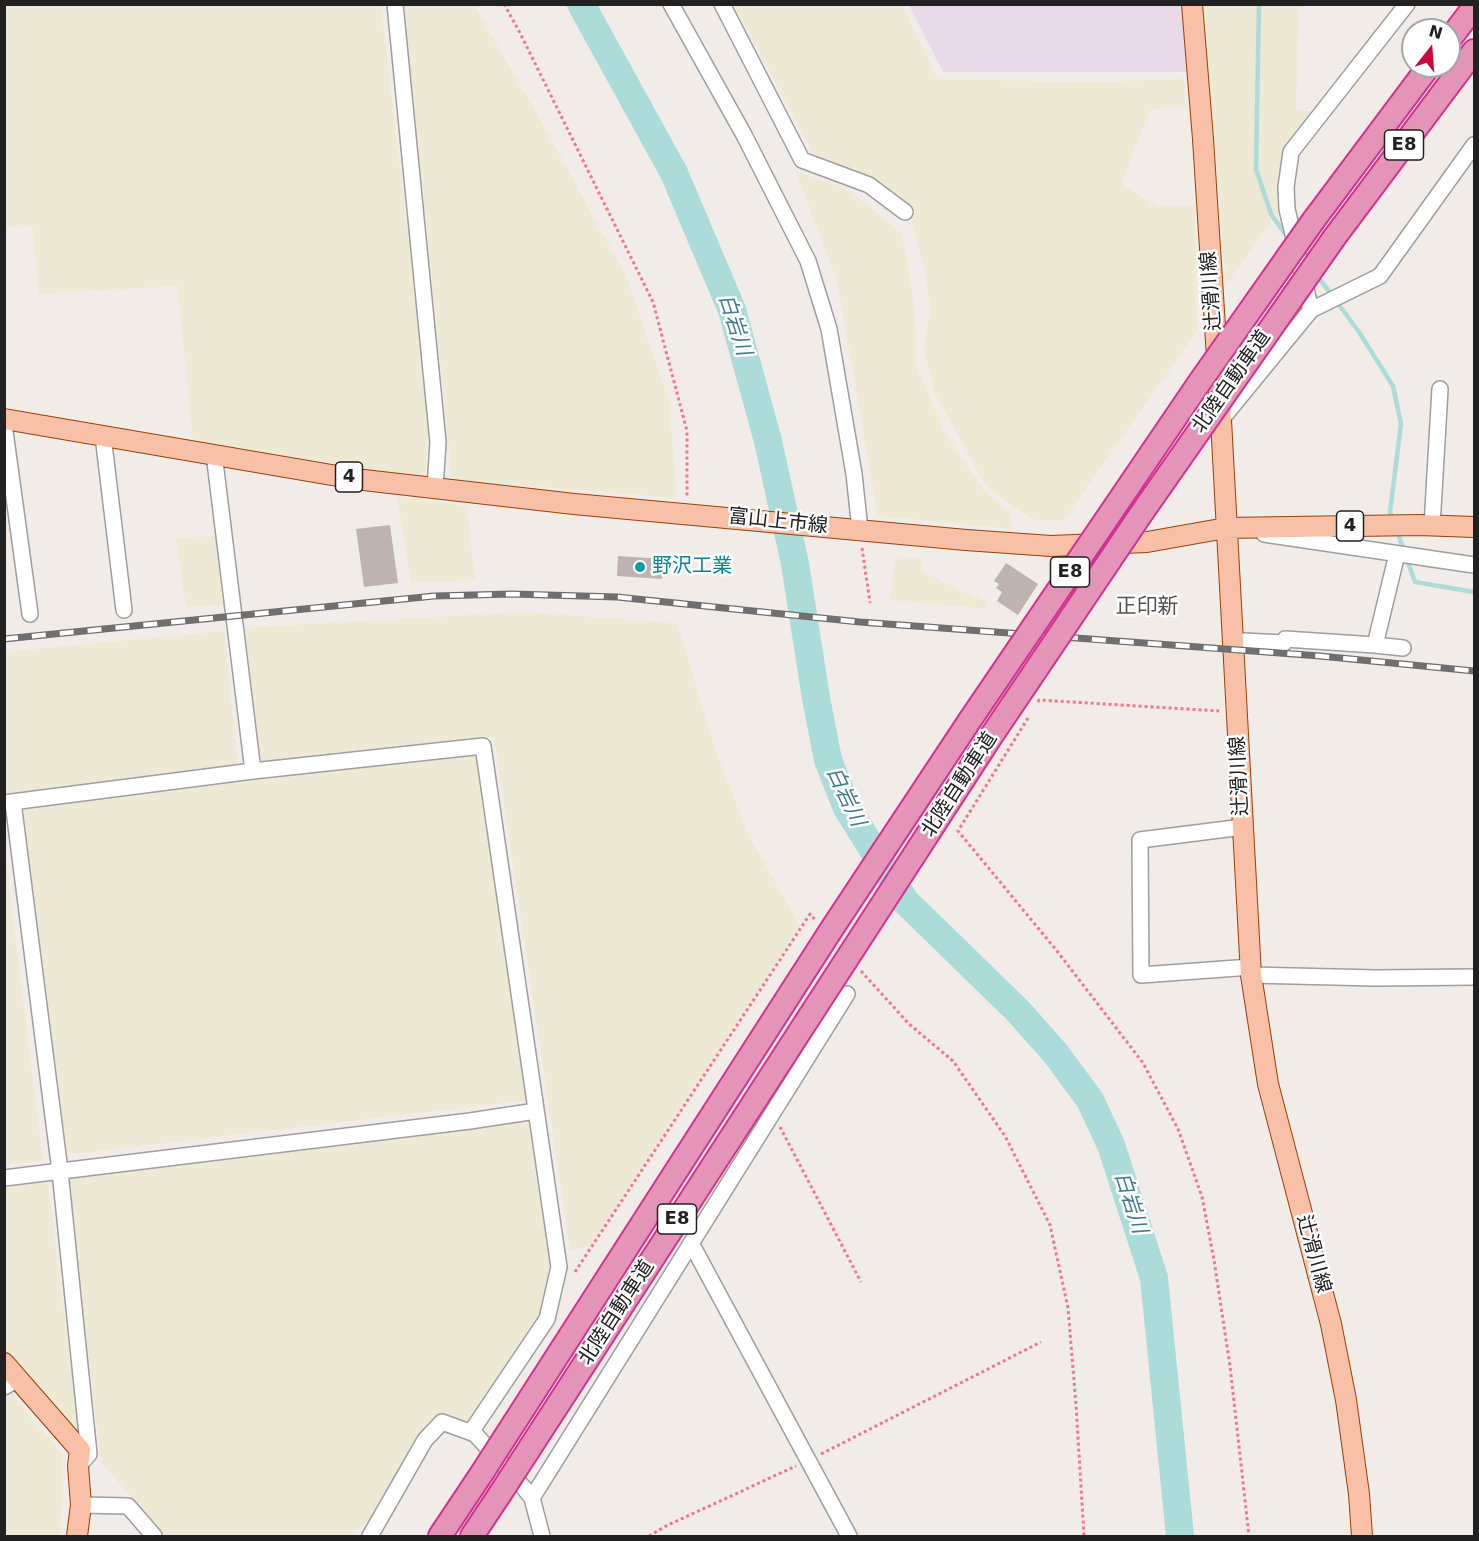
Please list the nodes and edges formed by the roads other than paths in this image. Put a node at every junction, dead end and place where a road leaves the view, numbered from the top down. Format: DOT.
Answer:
graph roads {
  1 [pos="395,4"];
  2 [pos="671,4"];
  3 [pos="722,4"];
  4 [pos="1192,4"];
  5 [pos="1407,4"];
  6 [pos="1474,6"];
  7 [pos="1461,24"];
  8 [pos="1474,51"];
  9 [pos="1420,78"];
  10 [pos="1474,145"];
  11 [pos="905,212"];
  12 [pos="1311,310"];
  13 [pos="1440,389"];
  14 [pos="4,419"];
  15 [pos="1221,420"];
  16 [pos="4,423"];
  17 [pos="103,436"];
  18 [pos="214,454"];
  19 [pos="435,488"];
  20 [pos="1432,526"];
  21 [pos="1474,527"];
  22 [pos="1226,528"];
  23 [pos="860,530"];
  24 [pos="1396,554"];
  25 [pos="1474,566"];
  26 [pos="124,610"];
  27 [pos="30,614"];
  28 [pos="1243,640"];
  29 [pos="1375,645"];
  30 [pos="1403,648"];
  31 [pos="253,771"];
  32 [pos="9,803"];
  33 [pos="1243,827"];
  34 [pos="1251,971"];
  35 [pos="1474,977"];
  36 [pos="847,994"];
  37 [pos="536,1111"];
  38 [pos="60,1171"];
  39 [pos="4,1178"];
  40 [pos="691,1243"];
  41 [pos="4,1363"];
  42 [pos="12,1383"];
  43 [pos="471,1432"];
  44 [pos="78,1466"];
  45 [pos="532,1498"];
  46 [pos="81,1505"];
  47 [pos="77,1536"];
  48 [pos="154,1536"];
  49 [pos="370,1536"];
  50 [pos="440,1536"];
  51 [pos="472,1536"];
  52 [pos="541,1536"];
  53 [pos="849,1536"];
  54 [pos="1362,1536"];
  1 -- 19 [label="street"];
  2 -- 23 [label="street"];
  3 -- 11 [label="street"];
  4 -- 15 [label="main road, 辻滑川線"];
  5 -- 12 [label="street"];
  6 -- 7 [label="highway"];
  8 -- 51 [label="highway, 北陸自動車道 / E8, bridge"];
  9 -- 50 [label="highway, 北陸自動車道 / E8, bridge"];
  10 -- 12 [label="street"];
  12 -- 15 [label="street"];
  13 -- 20 [label="street"];
  14 -- 17 [label="main road, 4"];
  15 -- 22 [label="main road, 辻滑川線"];
  16 -- 27 [label="street"];
  17 -- 18 [label="main road, 4"];
  17 -- 26 [label="street"];
  18 -- 19 [label="main road, 4"];
  18 -- 31 [label="street"];
  19 -- 23 [label="main road, 富山上市線 / 4"];
  20 -- 21 [label="main road, 4"];
  20 -- 22 [label="main road, 4"];
  22 -- 23 [label="main road, 4"];
  22 -- 24 [label="street"];
  22 -- 33 [label="main road, 辻滑川線"];
  24 -- 25 [label="street"];
  24 -- 29 [label="street"];
  28 -- 29 [label="street"];
  29 -- 30 [label="street"];
  31 -- 32 [label="street"];
  31 -- 37 [label="street"];
  32 -- 38 [label="street"];
  33 -- 34 [label="main road, 辻滑川線"];
  33 -- 34 [label="street"];
  34 -- 35 [label="street"];
  34 -- 54 [label="main road, 辻滑川線"];
  36 -- 40 [label="street"];
  37 -- 38 [label="street"];
  37 -- 43 [label="street"];
  38 -- 39 [label="street"];
  38 -- 44 [label="street"];
  40 -- 45 [label="street"];
  40 -- 53 [label="street"];
  41 -- 42 [label="main road"];
  42 -- 44 [label="main road"];
  43 -- 45 [label="street"];
  43 -- 49 [label="street"];
  44 -- 46 [label="main road"];
  45 -- 52 [label="street"];
  46 -- 47 [label="main road"];
  46 -- 48 [label="street"];
}
